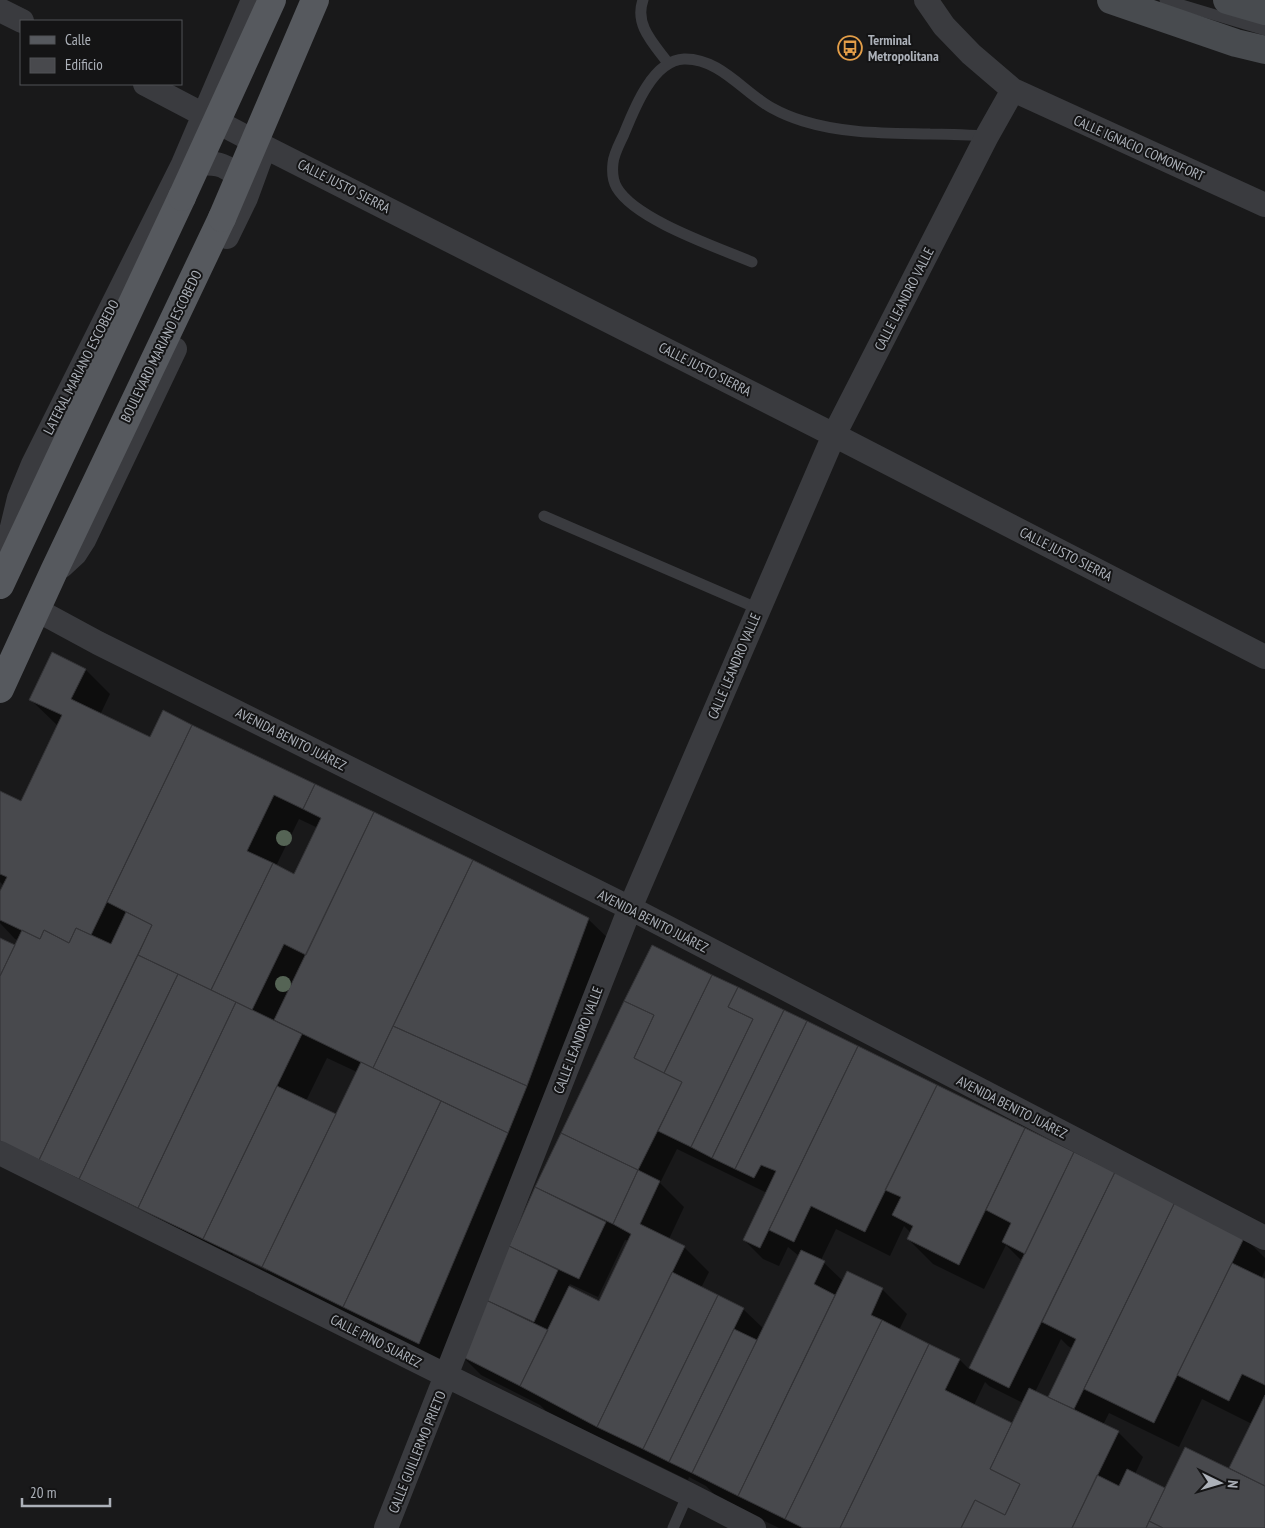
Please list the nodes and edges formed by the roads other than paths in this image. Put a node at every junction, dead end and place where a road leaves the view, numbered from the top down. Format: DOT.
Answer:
graph roads {
  1 [pos="253,0"];
  2 [pos="272,0"];
  3 [pos="315,0"];
  4 [pos="328,0"];
  5 [pos="643,0"];
  6 [pos="926,0"];
  7 [pos="1111,0"];
  8 [pos="1165,0"];
  9 [pos="1231,0"];
  10 [pos="0,10"];
  11 [pos="1265,11"];
  12 [pos="20,20"];
  13 [pos="1265,30"];
  14 [pos="1265,50"];
  15 [pos="668,63"];
  16 [pos="147,85"];
  17 [pos="1013,90"];
  18 [pos="203,114"];
  19 [pos="987,136"];
  20 [pos="265,147"];
  21 [pos="183,164"];
  22 [pos="246,198"];
  23 [pos="1265,205"];
  24 [pos="752,262"];
  25 [pos="834,435"];
  26 [pos="544,516"];
  27 [pos="54,571"];
  28 [pos="0,577"];
  29 [pos="0,585"];
  30 [pos="759,608"];
  31 [pos="37,610"];
  32 [pos="1265,656"];
  33 [pos="0,689"];
  34 [pos="630,908"];
  35 [pos="0,1153"];
  36 [pos="1265,1238"];
  37 [pos="447,1376"];
  38 [pos="688,1494"];
  39 [pos="386,1528"];
  40 [pos="672,1528"];
  41 [pos="754,1528"];
  1 -- 18 [label="street, LATERAL MARIANO ESCOBEDO"];
  2 -- 29 [label="main road, bridge"];
  3 -- 27 [label="main road, BOULEVARD MARIANO ESCOBEDO, bridge"];
  4 -- 20 [label="street"];
  5 -- 15 [label="lane"];
  6 -- 17 [label="street"];
  7 -- 14 [label="main road"];
  8 -- 13 [label="lane"];
  9 -- 11 [label="main road"];
  10 -- 12 [label="street"];
  15 -- 19 [label="lane"];
  15 -- 24 [label="lane"];
  16 -- 18 [label="street, CALLE JUSTO SIERRA"];
  17 -- 19 [label="street, CALLE LEANDRO VALLE"];
  17 -- 23 [label="street, CALLE IGNACIO COMONFORT"];
  18 -- 20 [label="street, CALLE JUSTO SIERRA"];
  18 -- 21 [label="street, LATERAL MARIANO ESCOBEDO"];
  19 -- 25 [label="street, CALLE LEANDRO VALLE"];
  20 -- 22 [label="street"];
  20 -- 25 [label="street, CALLE JUSTO SIERRA"];
  21 -- 22 [label="street"];
  21 -- 28 [label="street, LATERAL MARIANO ESCOBEDO"];
  22 -- 27 [label="street"];
  25 -- 30 [label="street, CALLE LEANDRO VALLE"];
  25 -- 32 [label="street, CALLE JUSTO SIERRA"];
  26 -- 30 [label="lane"];
  27 -- 31 [label="main road, BOULEVARD MARIANO ESCOBEDO"];
  30 -- 34 [label="street, CALLE LEANDRO VALLE"];
  31 -- 33 [label="main road, BOULEVARD MARIANO ESCOBEDO"];
  31 -- 34 [label="street, AVENIDA BENITO JUÁREZ"];
  34 -- 36 [label="street, AVENIDA BENITO JUÁREZ"];
  34 -- 37 [label="street, CALLE LEANDRO VALLE"];
  35 -- 37 [label="street, CALLE PINO SUÁREZ"];
  37 -- 38 [label="street, CALLE PINO SUÁREZ"];
  37 -- 39 [label="street, CALLE GUILLERMO PRIETO"];
  38 -- 40 [label="lane"];
  38 -- 41 [label="street, CALLE PINO SUÁREZ"];
}
